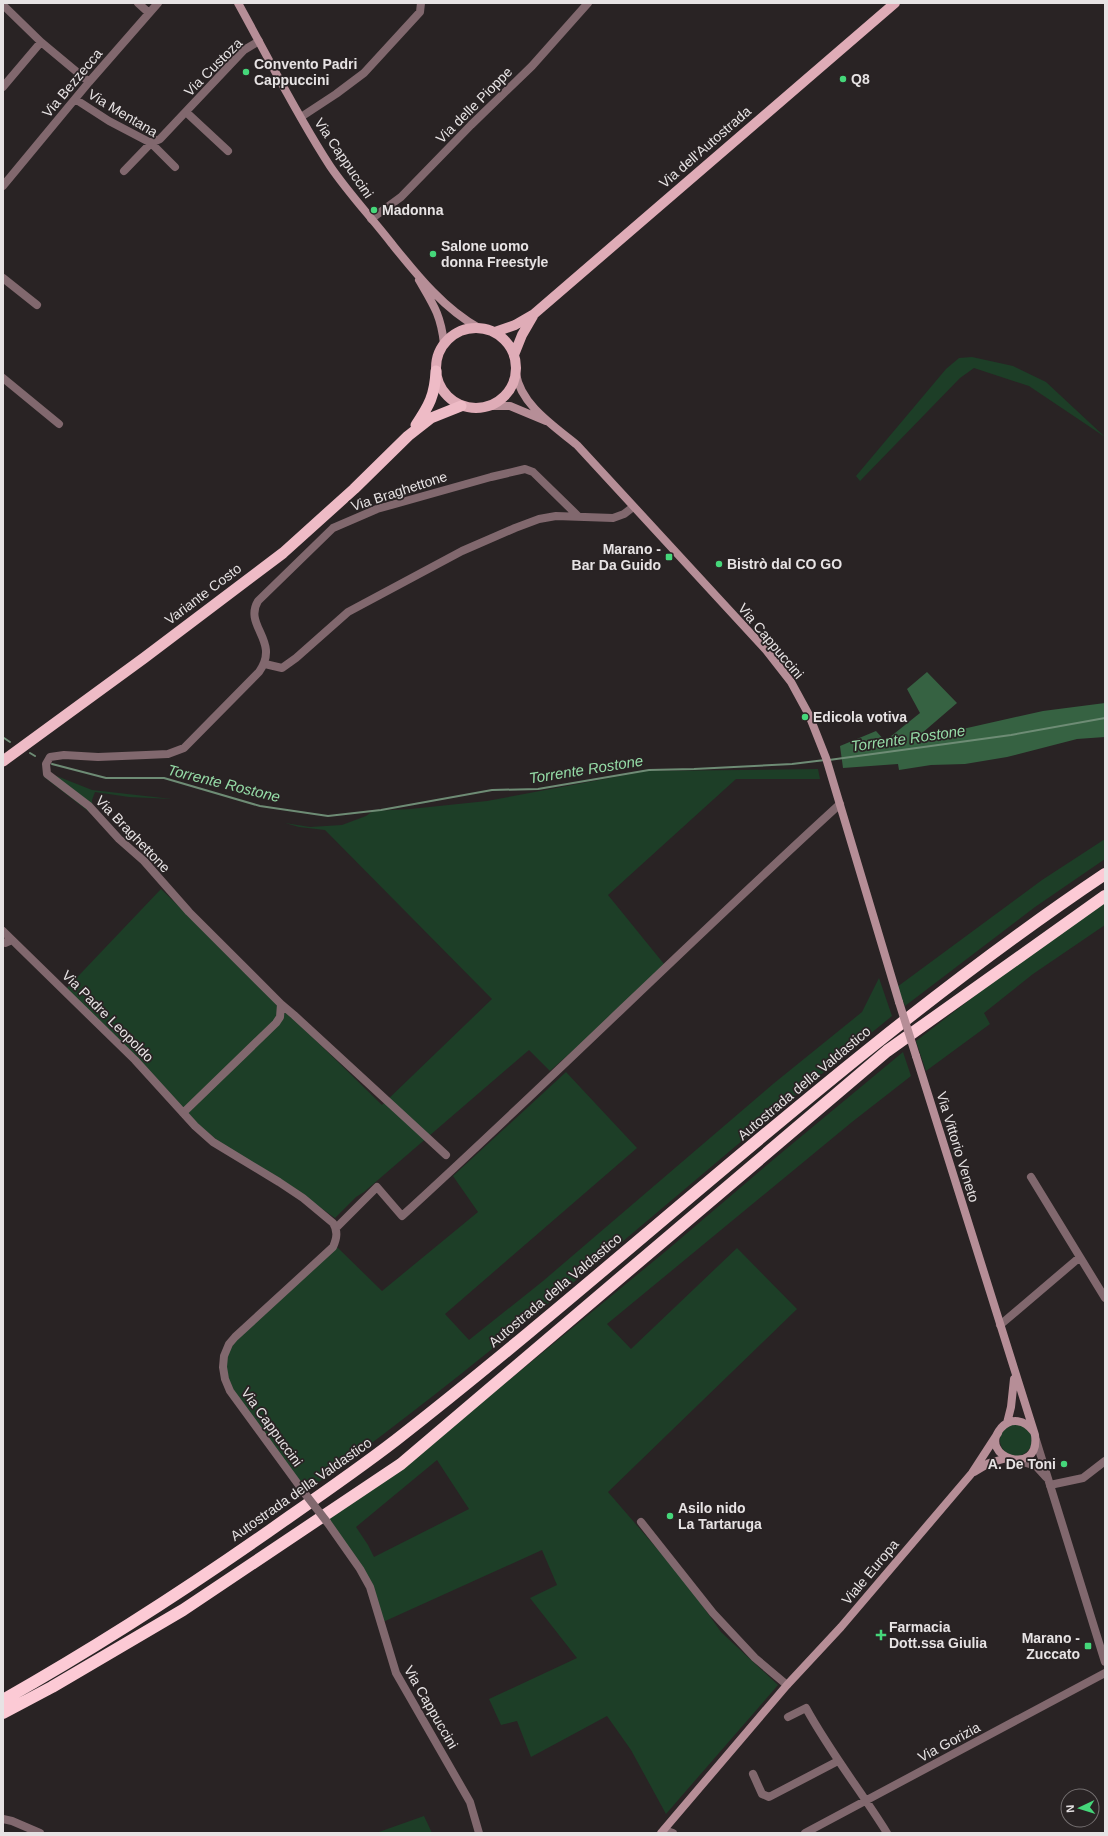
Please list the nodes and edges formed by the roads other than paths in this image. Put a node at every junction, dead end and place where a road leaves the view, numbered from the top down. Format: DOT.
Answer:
graph roads {
  1 [pos="138,3"];
  2 [pos="158,3"];
  3 [pos="238,3"];
  4 [pos="421,3"];
  5 [pos="588,3"];
  6 [pos="895,3"];
  7 [pos="3,5"];
  8 [pos="149,13"];
  9 [pos="259,41"];
  10 [pos="41,42"];
  11 [pos="89,82"];
  12 [pos="3,87"];
  13 [pos="75,99"];
  14 [pos="186,112"];
  15 [pos="301,117"];
  16 [pos="151,143"];
  17 [pos="228,151"];
  18 [pos="175,166"];
  19 [pos="124,171"];
  20 [pos="5,181"];
  21 [pos="371,219"];
  22 [pos="412,269"];
  23 [pos="3,278"];
  24 [pos="37,305"];
  25 [pos="534,314"];
  26 [pos="479,328"];
  27 [pos="495,332"];
  28 [pos="444,344"];
  29 [pos="514,355"];
  30 [pos="436,371"];
  31 [pos="516,374"];
  32 [pos="3,378"];
  33 [pos="461,406"];
  34 [pos="490,406"];
  35 [pos="59,424"];
  36 [pos="552,424"];
  37 [pos="408,436"];
  38 [pos="633,507"];
  39 [pos="578,516"];
  40 [pos="265,664"];
  41 [pos="3,761"];
  42 [pos="840,804"];
  43 [pos="1105,874"];
  44 [pos="1105,896"];
  45 [pos="3,931"];
  46 [pos="878,932"];
  47 [pos="12,940"];
  48 [pos="3,942"];
  49 [pos="281,1004"];
  50 [pos="183,1112"];
  51 [pos="446,1155"];
  52 [pos="1031,1176"];
  53 [pos="336,1228"];
  54 [pos="1080,1257"];
  55 [pos="1105,1298"];
  56 [pos="1000,1325"];
  57 [pos="1014,1370"];
  58 [pos="1006,1423"];
  59 [pos="1033,1431"];
  60 [pos="998,1433"];
  61 [pos="1036,1440"];
  62 [pos="1007,1458"];
  63 [pos="1017,1460"];
  64 [pos="1105,1461"];
  65 [pos="972,1473"];
  66 [pos="1050,1483"];
  67 [pos="641,1522"];
  68 [pos="1105,1662"];
  69 [pos="1105,1673"];
  70 [pos="787,1685"];
  71 [pos="3,1700"];
  72 [pos="3,1713"];
  73 [pos="788,1717"];
  74 [pos="838,1761"];
  75 [pos="753,1774"];
  76 [pos="867,1800"];
  77 [pos="3,1819"];
  78 [pos="662,1831"];
  79 [pos="40,1833"];
  80 [pos="479,1833"];
  81 [pos="673,1833"];
  82 [pos="805,1833"];
  83 [pos="887,1833"];
  1 -- 8 [label="street"];
  2 -- 8 [label="street, Via Bezzecca"];
  3 -- 9 [label="main road, Via Cappuccini"];
  4 -- 15 [label="street, Via Cappuccini"];
  5 -- 21 [label="street, Via delle Pioppe"];
  6 -- 25 [label="main road, Via dell'Autostrada"];
  7 -- 10 [label="street"];
  8 -- 11 [label="street, Via Bezzecca"];
  9 -- 14 [label="street, Via Custoza"];
  9 -- 15 [label="main road, Via Cappuccini"];
  10 -- 11 [label="street"];
  10 -- 12 [label="street"];
  11 -- 13 [label="street, Via Bezzecca"];
  13 -- 16 [label="street, Via Mentana"];
  13 -- 20 [label="street, Via Bezzecca"];
  14 -- 16 [label="street, Via Custoza"];
  14 -- 17 [label="street, Via Custoza"];
  15 -- 21 [label="main road, Via Cappuccini"];
  16 -- 18 [label="street, Via Mentana"];
  16 -- 19 [label="street, Via Custoza"];
  21 -- 22 [label="main road, Via Cappuccini"];
  22 -- 26 [label="main road, Via Cappuccini"];
  22 -- 28 [label="main road, Via Cappuccini"];
  23 -- 24 [label="street"];
  25 -- 27 [label="main road"];
  25 -- 29 [label="main road"];
  26 -- 27 [label="main road"];
  26 -- 28 [label="main road"];
  27 -- 29 [label="main road"];
  28 -- 30 [label="main road"];
  29 -- 31 [label="main road"];
  30 -- 33 [label="main road"];
  30 -- 37 [label="highway"];
  31 -- 34 [label="main road"];
  31 -- 36 [label="main road, Via Cappuccini"];
  32 -- 35 [label="street"];
  33 -- 34 [label="main road"];
  33 -- 37 [label="highway"];
  34 -- 36 [label="main road, Via Cappuccini"];
  36 -- 38 [label="main road, Via Cappuccini"];
  37 -- 41 [label="highway, Variante Costo"];
  38 -- 39 [label="street"];
  38 -- 42 [label="main road, Via Cappuccini"];
  39 -- 40 [label="street"];
  39 -- 40 [label="street, Via Braghettone"];
  40 -- 49 [label="street, Via Braghettone"];
  42 -- 46 [label="main road, Via Cappuccini"];
  42 -- 53 [label="street"];
  43 -- 71 [label="highway, Autostrada della Valdastico"];
  44 -- 72 [label="highway, Autostrada della Valdastico"];
  45 -- 47 [label="street, Via Padre Leopoldo"];
  46 -- 56 [label="main road, Via Vittorio Veneto, bridge"];
  47 -- 48 [label="street"];
  47 -- 50 [label="street, Via Padre Leopoldo"];
  49 -- 50 [label="street"];
  49 -- 51 [label="street"];
  50 -- 53 [label="street"];
  52 -- 54 [label="street"];
  53 -- 80 [label="street, Via Cappuccini, bridge"];
  54 -- 55 [label="street"];
  54 -- 56 [label="street"];
  56 -- 57 [label="main road, Via Vittorio Veneto"];
  57 -- 58 [label="main road, Via Vittorio Veneto"];
  57 -- 59 [label="main road, Via Vittorio Veneto"];
  58 -- 59 [label="main road"];
  58 -- 60 [label="main road, Via Vittorio Veneto"];
  59 -- 61 [label="main road, Via Vittorio Veneto"];
  60 -- 62 [label="main road"];
  60 -- 65 [label="main road, Viale Europa"];
  61 -- 63 [label="main road"];
  61 -- 66 [label="street, Via Vittorio Veneto"];
  62 -- 63 [label="main road, Via Vittorio Veneto"];
  62 -- 65 [label="main road, Viale Europa"];
  63 -- 66 [label="street, Via Vittorio Veneto"];
  64 -- 66 [label="street"];
  65 -- 70 [label="main road, Viale Europa"];
  66 -- 68 [label="street, Via Vittorio Veneto"];
  67 -- 70 [label="street"];
  69 -- 76 [label="street, Via Gorizia"];
  70 -- 78 [label="main road, Viale Europa"];
  73 -- 74 [label="street"];
  74 -- 75 [label="street"];
  74 -- 76 [label="street"];
  76 -- 82 [label="street, Via Gorizia"];
  76 -- 83 [label="street"];
  77 -- 79 [label="street"];
  78 -- 81 [label="street"];
}
